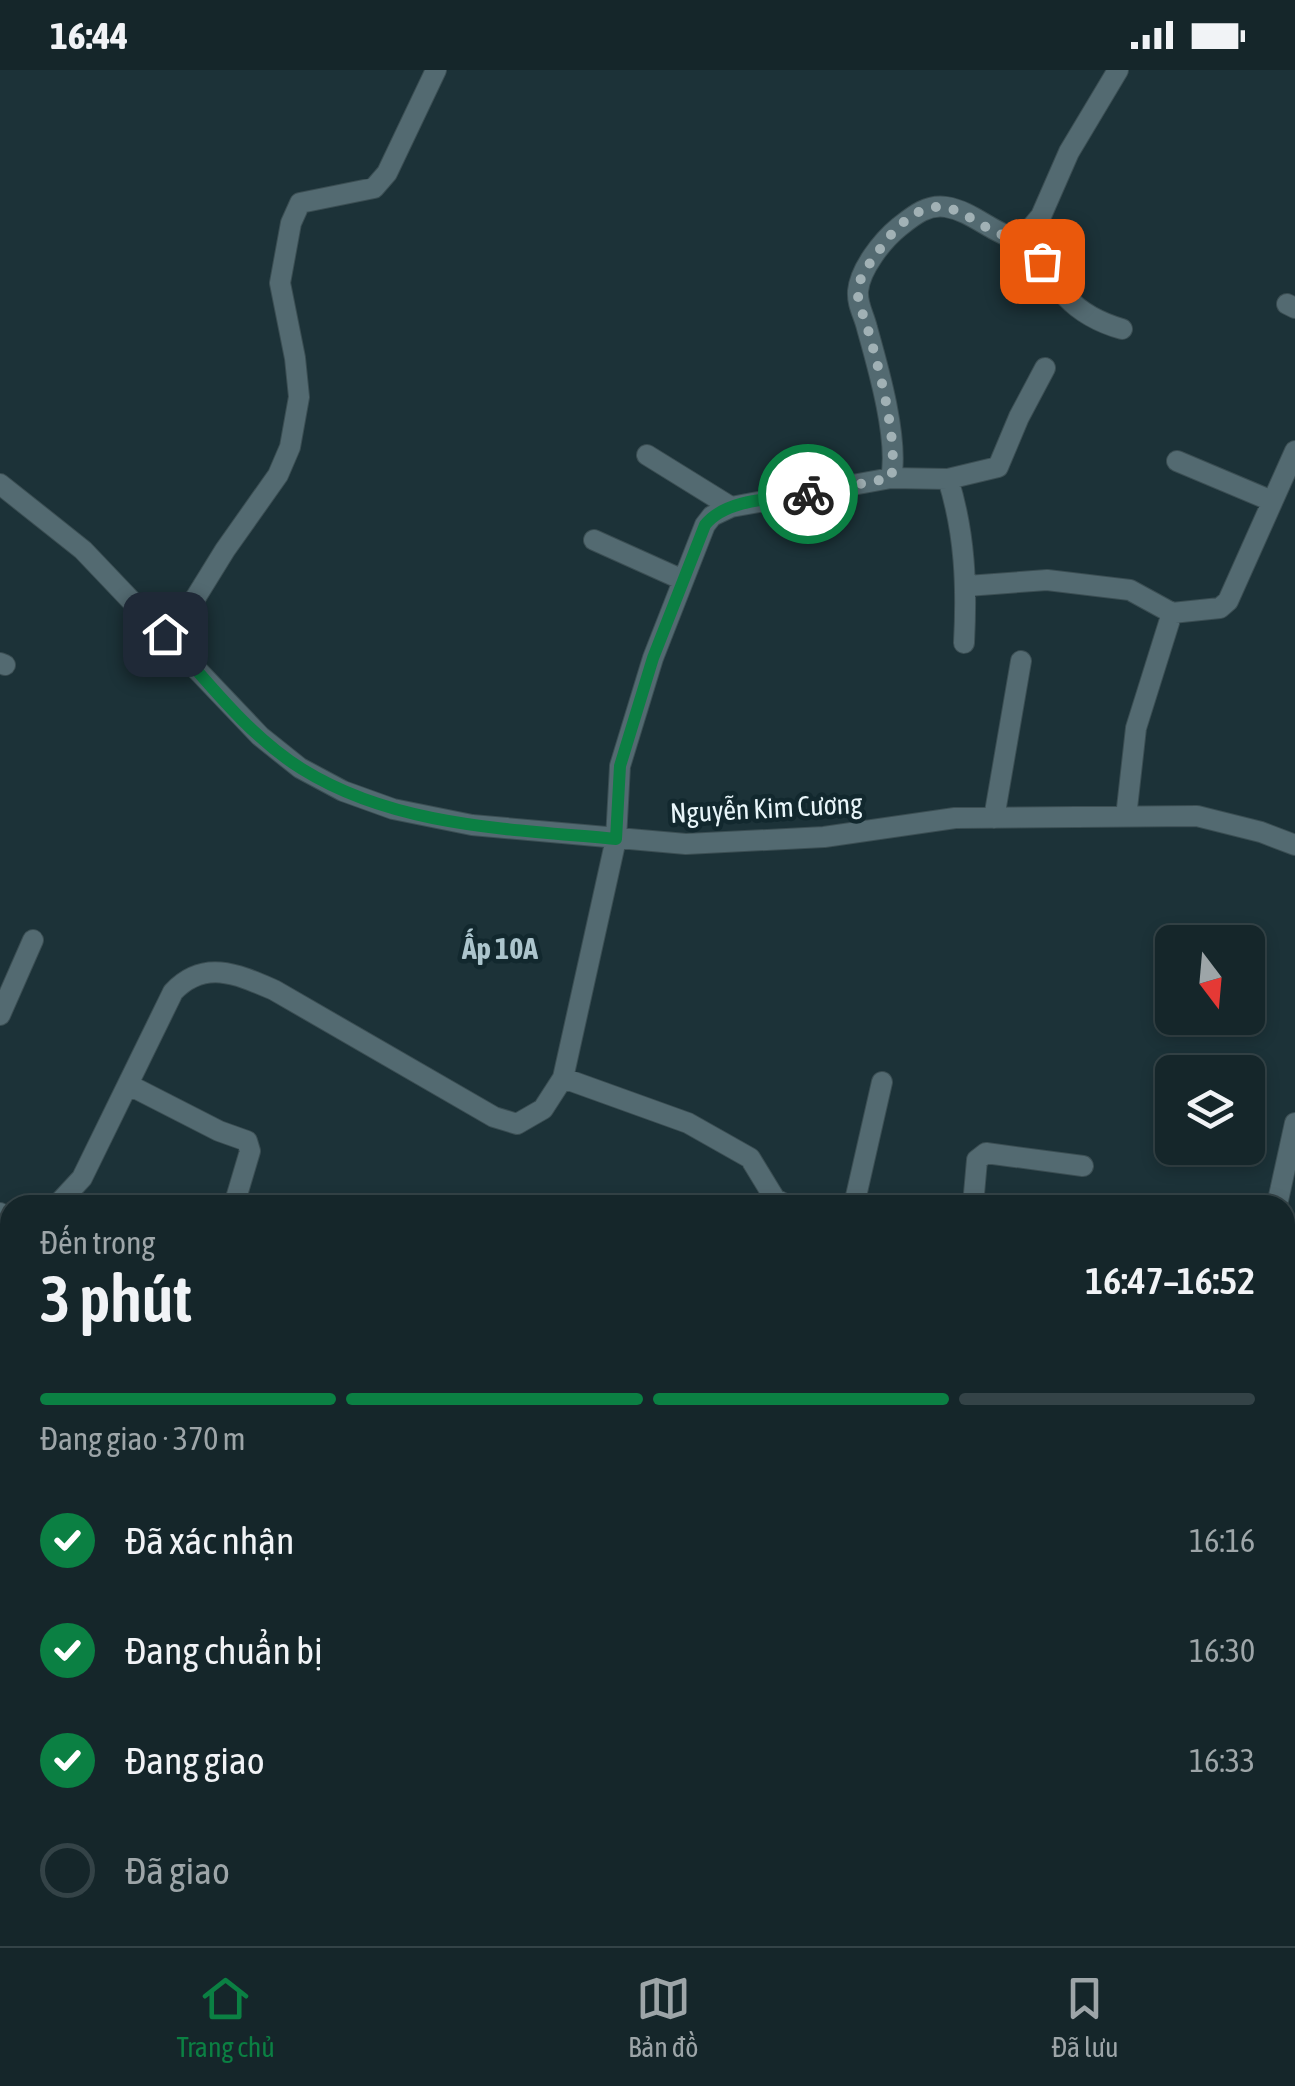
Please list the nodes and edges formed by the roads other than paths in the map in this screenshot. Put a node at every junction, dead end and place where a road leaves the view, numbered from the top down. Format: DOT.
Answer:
graph roads {
  1 [pos="436,70"];
  2 [pos="1118,70"];
  3 [pos="1026,234"];
  4 [pos="1122,329"];
  5 [pos="1046,368"];
  6 [pos="1295,451"];
  7 [pos="647,455"];
  8 [pos="1177,461"];
  9 [pos="891,478"];
  10 [pos="948,479"];
  11 [pos="0,484"];
  12 [pos="1272,501"];
  13 [pos="730,507"];
  14 [pos="594,540"];
  15 [pos="683,580"];
  16 [pos="968,586"];
  17 [pos="1172,613"];
  18 [pos="964,643"];
  19 [pos="180,651"];
  20 [pos="1022,661"];
  21 [pos="1126,817"];
  22 [pos="994,818"];
  23 [pos="616,839"];
  24 [pos="1295,845"];
  25 [pos="34,940"];
  26 [pos="0,1015"];
  27 [pos="564,1078"];
  28 [pos="882,1082"];
  29 [pos="129,1085"];
  30 [pos="1295,1124"];
  31 [pos="1083,1166"];
  32 [pos="66,1195"];
  33 [pos="237,1195"];
  34 [pos="772,1195"];
  35 [pos="856,1195"];
  36 [pos="973,1195"];
  37 [pos="1279,1195"];
  1 -- 19 [label="street"];
  2 -- 3 [label="street"];
  3 -- 4 [label="street"];
  3 -- 9 [label="street"];
  5 -- 10 [label="street"];
  6 -- 12 [label="street"];
  7 -- 13 [label="street"];
  8 -- 12 [label="street"];
  9 -- 10 [label="street"];
  9 -- 13 [label="street"];
  10 -- 16 [label="street"];
  11 -- 19 [label="street, Nguyễn Kim Cương"];
  12 -- 17 [label="street"];
  13 -- 15 [label="street"];
  14 -- 15 [label="street"];
  15 -- 23 [label="street"];
  16 -- 17 [label="street"];
  16 -- 18 [label="street"];
  17 -- 21 [label="street"];
  19 -- 23 [label="street, Nguyễn Kim Cương"];
  20 -- 22 [label="street"];
  21 -- 22 [label="street, Nguyễn Kim Cương"];
  21 -- 24 [label="street, Nguyễn Kim Cương"];
  22 -- 23 [label="street, Nguyễn Kim Cương"];
  23 -- 27 [label="street"];
  25 -- 26 [label="street"];
  27 -- 29 [label="street"];
  27 -- 34 [label="street"];
  28 -- 35 [label="street"];
  29 -- 32 [label="street"];
  29 -- 33 [label="street"];
  30 -- 37 [label="street"];
  31 -- 36 [label="street"];
}
